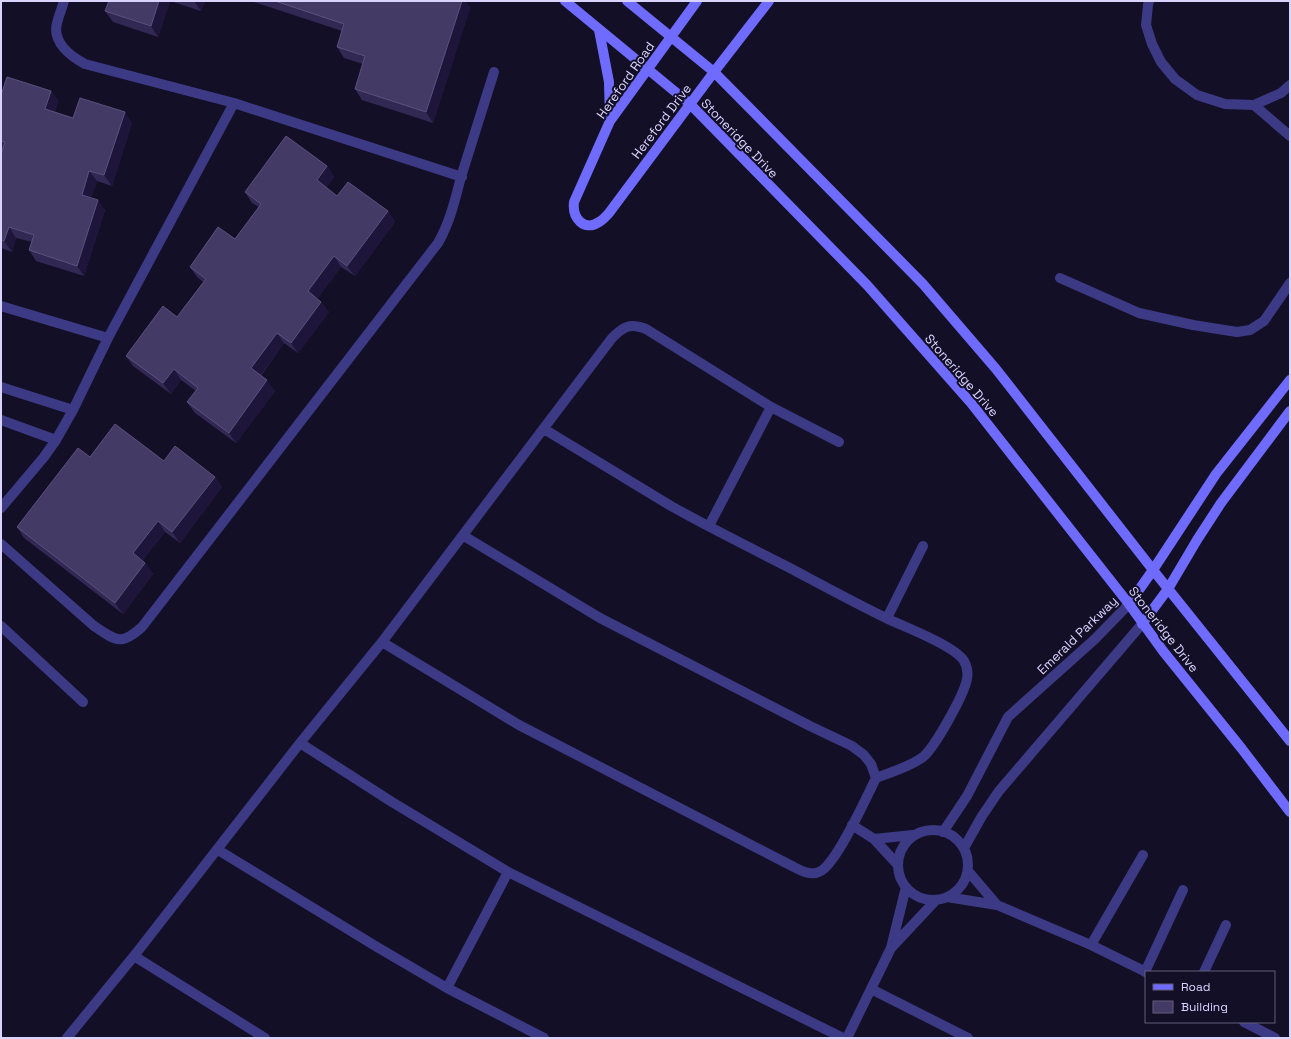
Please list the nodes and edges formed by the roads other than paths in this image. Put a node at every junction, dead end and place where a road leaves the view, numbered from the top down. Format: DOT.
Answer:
graph roads {
  1 [pos="64,1"];
  2 [pos="564,1"];
  3 [pos="627,1"];
  4 [pos="697,1"];
  5 [pos="769,1"];
  6 [pos="1149,1"];
  7 [pos="599,30"];
  8 [pos="671,37"];
  9 [pos="648,69"];
  10 [pos="494,72"];
  11 [pos="714,72"];
  12 [pos="1290,85"];
  13 [pos="234,103"];
  14 [pos="690,104"];
  15 [pos="1254,105"];
  16 [pos="610,121"];
  17 [pos="1290,136"];
  18 [pos="462,177"];
  19 [pos="574,202"];
  20 [pos="1060,278"];
  21 [pos="1290,283"];
  22 [pos="1,306"];
  23 [pos="108,338"];
  24 [pos="1290,380"];
  25 [pos="1,387"];
  26 [pos="771,407"];
  27 [pos="73,410"];
  28 [pos="1290,411"];
  29 [pos="1,420"];
  30 [pos="544,429"];
  31 [pos="56,440"];
  32 [pos="839,442"];
  33 [pos="1,508"];
  34 [pos="709,526"];
  35 [pos="464,536"];
  36 [pos="1,544"];
  37 [pos="923,546"];
  38 [pos="1153,570"];
  39 [pos="1168,589"];
  40 [pos="1128,604"];
  41 [pos="887,618"];
  42 [pos="1142,624"];
  43 [pos="1,626"];
  44 [pos="382,642"];
  45 [pos="83,702"];
  46 [pos="1290,741"];
  47 [pos="300,743"];
  48 [pos="876,778"];
  49 [pos="1290,812"];
  50 [pos="852,826"];
  51 [pos="943,832"];
  52 [pos="913,835"];
  53 [pos="874,839"];
  54 [pos="964,848"];
  55 [pos="218,850"];
  56 [pos="1143,855"];
  57 [pos="898,865"];
  58 [pos="968,871"];
  59 [pos="508,872"];
  60 [pos="906,887"];
  61 [pos="1183,890"];
  62 [pos="947,897"];
  63 [pos="936,900"];
  64 [pos="997,905"];
  65 [pos="1226,924"];
  66 [pos="1091,945"];
  67 [pos="891,948"];
  68 [pos="134,956"];
  69 [pos="1146,971"];
  70 [pos="1204,971"];
  71 [pos="1145,972"];
  72 [pos="447,988"];
  73 [pos="871,989"];
  74 [pos="1246,1023"];
  75 [pos="1264,1035"];
  76 [pos="66,1038"];
  77 [pos="265,1038"];
  78 [pos="544,1038"];
  79 [pos="842,1038"];
  80 [pos="847,1038"];
  81 [pos="968,1038"];
  82 [pos="1275,1038"];
  1 -- 13 [label="street"];
  2 -- 7 [label="street, Stoneridge Drive"];
  3 -- 8 [label="street, Stoneridge Drive"];
  4 -- 8 [label="street, Hereford Road"];
  5 -- 11 [label="street, Hereford Drive"];
  6 -- 15 [label="street"];
  7 -- 9 [label="street, Stoneridge Drive"];
  7 -- 16 [label="street"];
  8 -- 9 [label="street, Hereford Road"];
  8 -- 11 [label="street, Stoneridge Drive"];
  9 -- 14 [label="street, Stoneridge Drive"];
  9 -- 16 [label="street, Hereford Road"];
  10 -- 18 [label="street"];
  11 -- 14 [label="street, Hereford Drive"];
  11 -- 38 [label="street, Stoneridge Drive"];
  12 -- 15 [label="street"];
  13 -- 18 [label="street"];
  13 -- 23 [label="street"];
  14 -- 19 [label="street, Hereford Drive"];
  14 -- 40 [label="street, Stoneridge Drive"];
  15 -- 17 [label="street"];
  16 -- 19 [label="street, Hereford Road"];
  18 -- 36 [label="street"];
  20 -- 21 [label="street"];
  22 -- 23 [label="street"];
  23 -- 27 [label="street"];
  24 -- 38 [label="street, Emerald Parkway"];
  25 -- 27 [label="street"];
  26 -- 30 [label="street"];
  26 -- 32 [label="street"];
  26 -- 34 [label="street"];
  27 -- 31 [label="street"];
  28 -- 39 [label="street"];
  29 -- 31 [label="street"];
  30 -- 34 [label="street"];
  30 -- 35 [label="street"];
  31 -- 33 [label="street"];
  34 -- 41 [label="street"];
  35 -- 44 [label="street"];
  35 -- 48 [label="street"];
  37 -- 41 [label="street"];
  38 -- 39 [label="street, Stoneridge Drive"];
  38 -- 40 [label="street, Emerald Parkway"];
  39 -- 42 [label="street"];
  39 -- 46 [label="street, Stoneridge Drive"];
  40 -- 42 [label="street, Stoneridge Drive"];
  40 -- 51 [label="street, Emerald Parkway"];
  41 -- 48 [label="street"];
  42 -- 49 [label="street, Stoneridge Drive"];
  42 -- 54 [label="street"];
  43 -- 45 [label="street"];
  44 -- 47 [label="street"];
  44 -- 50 [label="street"];
  47 -- 55 [label="street"];
  47 -- 59 [label="street"];
  48 -- 50 [label="street"];
  50 -- 53 [label="street"];
  51 -- 52 [label="street"];
  51 -- 54 [label="street"];
  52 -- 53 [label="street"];
  52 -- 57 [label="street"];
  53 -- 57 [label="street"];
  54 -- 58 [label="street"];
  55 -- 68 [label="street"];
  55 -- 72 [label="street"];
  56 -- 66 [label="street"];
  57 -- 60 [label="street"];
  58 -- 62 [label="street"];
  58 -- 64 [label="street"];
  59 -- 72 [label="street"];
  59 -- 79 [label="street"];
  60 -- 63 [label="street"];
  60 -- 67 [label="street"];
  61 -- 69 [label="street"];
  62 -- 63 [label="street"];
  62 -- 64 [label="street"];
  63 -- 67 [label="street"];
  64 -- 66 [label="street"];
  65 -- 70 [label="street"];
  66 -- 71 [label="street"];
  67 -- 73 [label="street"];
  68 -- 76 [label="street"];
  68 -- 77 [label="street"];
  72 -- 78 [label="street"];
  73 -- 80 [label="street"];
  73 -- 81 [label="street"];
  74 -- 75 [label="street"];
  75 -- 82 [label="street"];
}
